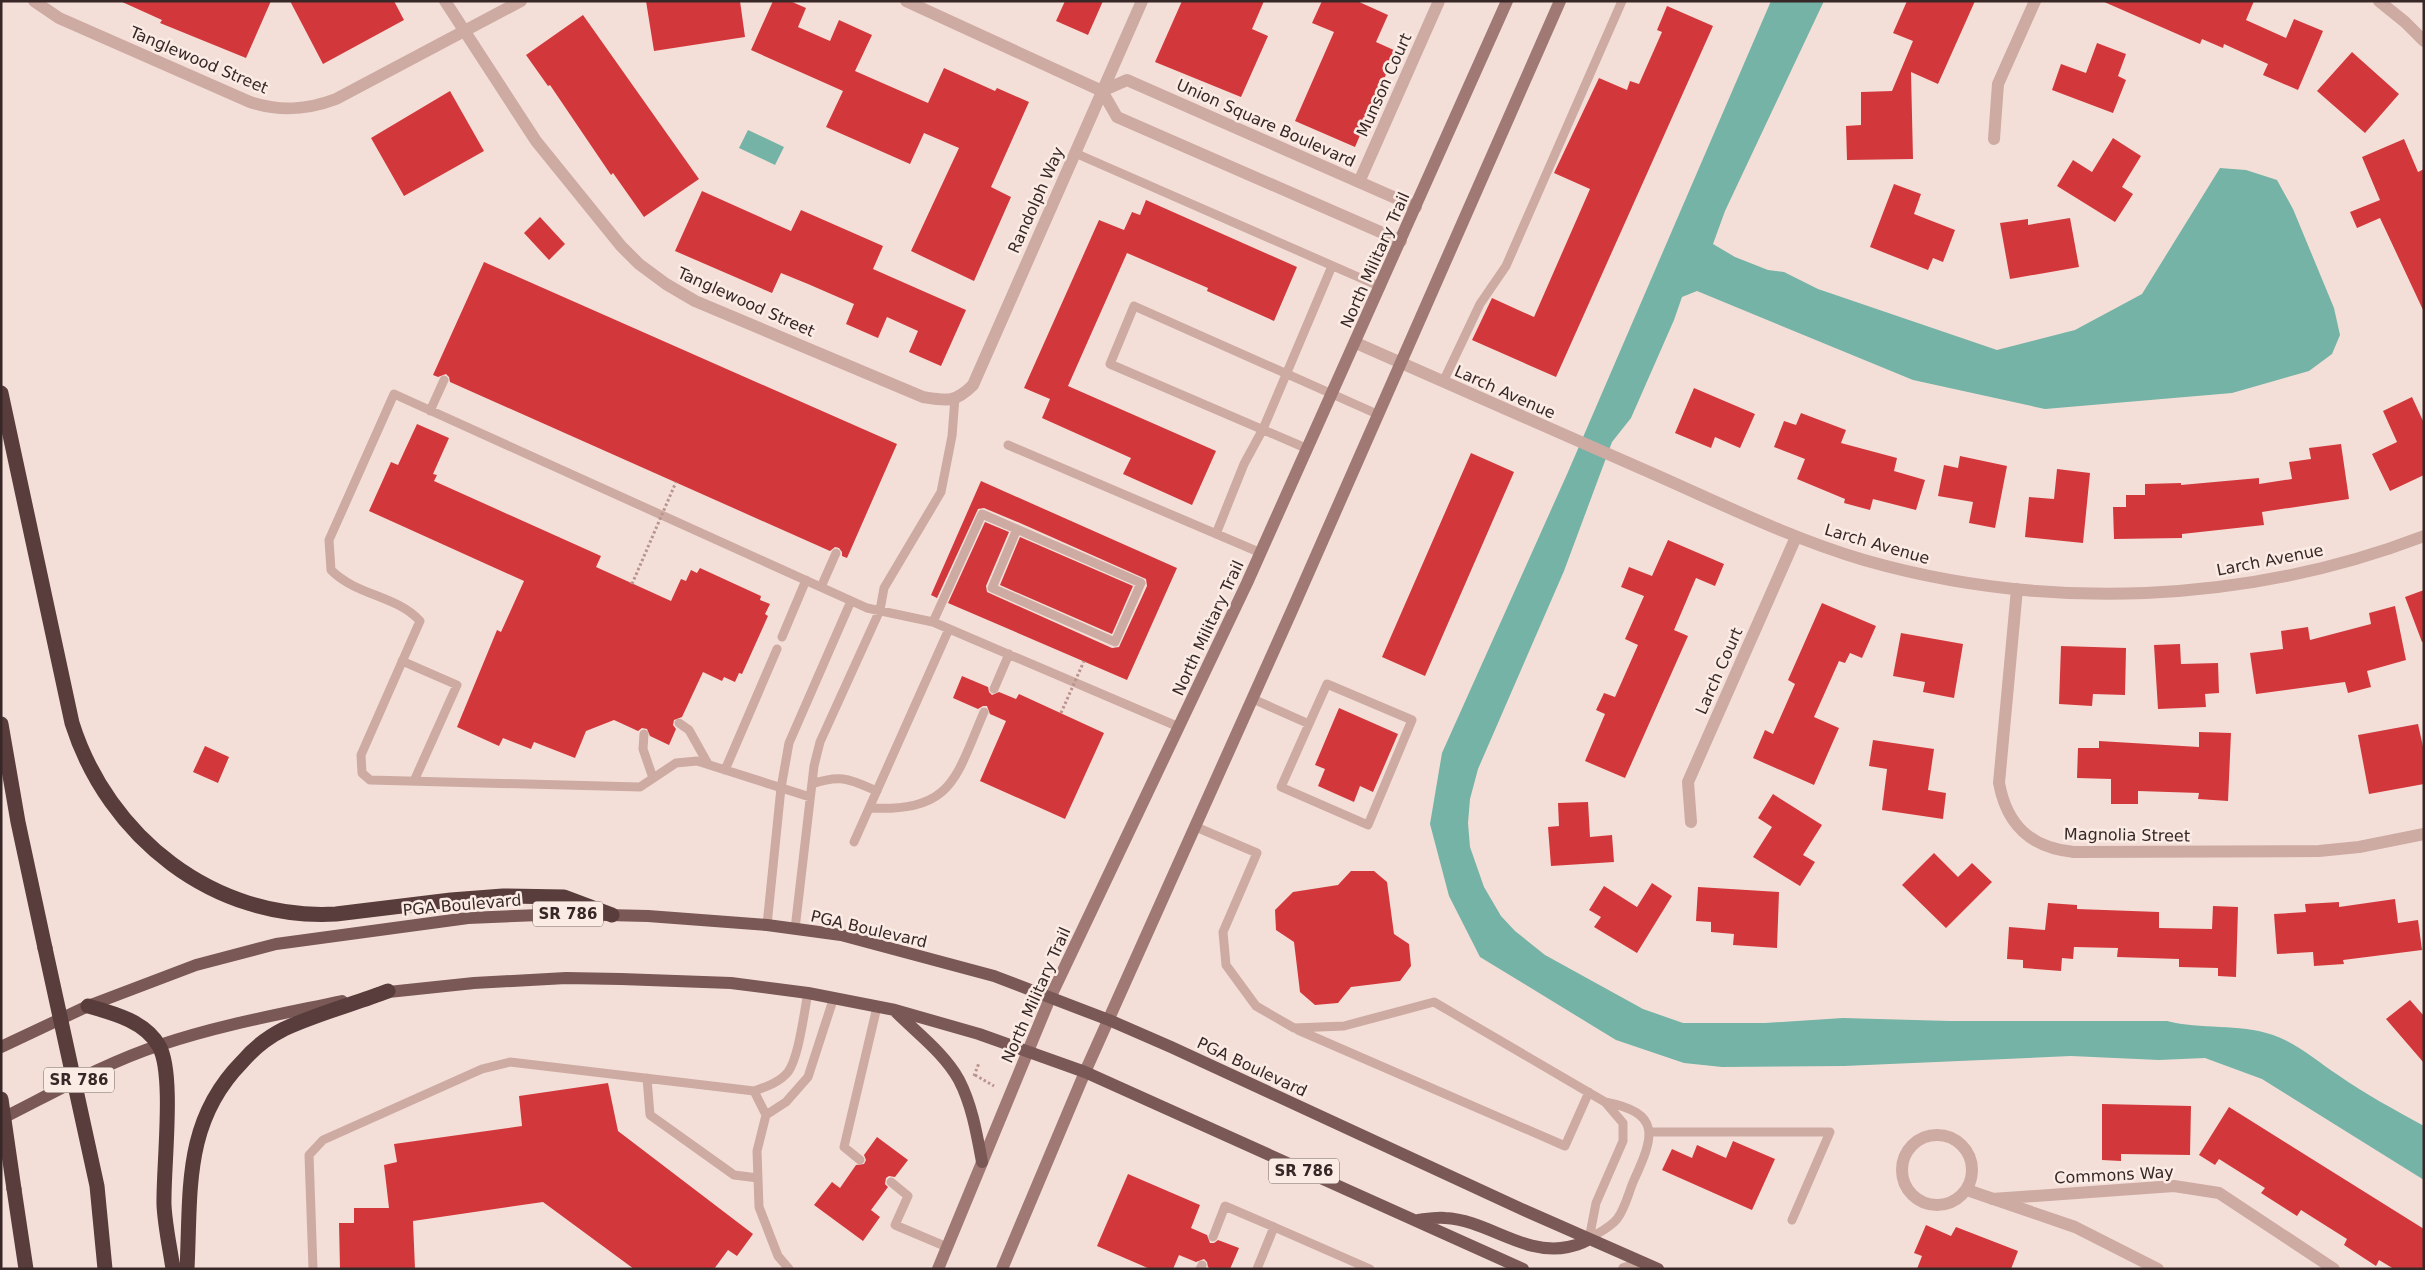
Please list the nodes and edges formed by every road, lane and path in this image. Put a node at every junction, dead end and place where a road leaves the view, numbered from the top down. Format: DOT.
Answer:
graph roads {
  1 [pos="34,1"];
  2 [pos="445,1"];
  3 [pos="521,1"];
  4 [pos="906,1"];
  5 [pos="1142,1"];
  6 [pos="1439,1"];
  7 [pos="1507,1"];
  8 [pos="1560,1"];
  9 [pos="1622,1"];
  10 [pos="2034,1"];
  11 [pos="2379,1"];
  12 [pos="464,32"];
  13 [pos="2424,41"];
  14 [pos="1102,91"];
  15 [pos="1994,140"];
  16 [pos="1075,153"];
  17 [pos="1359,182"];
  18 [pos="1416,207"];
  19 [pos="1401,241"];
  20 [pos="1332,266"];
  21 [pos="1381,287"];
  22 [pos="1356,343"];
  23 [pos="1400,363"];
  24 [pos="1286,373"];
  25 [pos="444,380"];
  26 [pos="1443,382"];
  27 [pos="1,393"];
  28 [pos="1333,394"];
  29 [pos="951,400"];
  30 [pos="430,411"];
  31 [pos="1377,414"];
  32 [pos="1263,429"];
  33 [pos="1008,445"];
  34 [pos="1308,449"];
  35 [pos="676,482"];
  36 [pos="1017,529"];
  37 [pos="1216,534"];
  38 [pos="2424,536"];
  39 [pos="1796,537"];
  40 [pos="1261,553"];
  41 [pos="836,554"];
  42 [pos="806,580"];
  43 [pos="632,584"];
  44 [pos="821,587"];
  45 [pos="2017,590"];
  46 [pos="851,601"];
  47 [pos="880,610"];
  48 [pos="933,622"];
  49 [pos="949,629"];
  50 [pos="782,637"];
  51 [pos="777,649"];
  52 [pos="1009,654"];
  53 [pos="402,661"];
  54 [pos="1084,661"];
  55 [pos="994,690"];
  56 [pos="1252,700"];
  57 [pos="984,712"];
  58 [pos="1061,713"];
  59 [pos="679,723"];
  60 [pos="1,724"];
  61 [pos="1309,724"];
  62 [pos="1179,728"];
  63 [pos="644,734"];
  64 [pos="708,764"];
  65 [pos="725,770"];
  66 [pos="653,778"];
  67 [pos="414,781"];
  68 [pos="812,784"];
  69 [pos="781,788"];
  70 [pos="877,791"];
  71 [pos="810,797"];
  72 [pos="869,808"];
  73 [pos="1691,822"];
  74 [pos="1196,827"];
  75 [pos="2424,834"];
  76 [pos="854,842"];
  77 [pos="612,915"];
  78 [pos="767,925"];
  79 [pos="795,929"];
  80 [pos="388,991"];
  81 [pos="808,993"];
  82 [pos="834,997"];
  83 [pos="1050,998"];
  84 [pos="88,1006"];
  85 [pos="877,1007"];
  86 [pos="895,1010"];
  87 [pos="1109,1020"];
  88 [pos="1294,1028"];
  89 [pos="159,1045"];
  90 [pos="1,1047"];
  91 [pos="1028,1052"];
  92 [pos="1084,1072"];
  93 [pos="974,1074"];
  94 [pos="647,1078"];
  95 [pos="994,1086"];
  96 [pos="754,1091"];
  97 [pos="1589,1092"];
  98 [pos="1,1099"];
  99 [pos="1605,1102"];
  100 [pos="766,1115"];
  101 [pos="1,1119"];
  102 [pos="1650,1132"];
  103 [pos="860,1160"];
  104 [pos="982,1162"];
  105 [pos="758,1178"];
  106 [pos="891,1182"];
  107 [pos="1967,1190"];
  108 [pos="1992,1199"];
  109 [pos="1415,1220"];
  110 [pos="1792,1220"];
  111 [pos="1274,1227"];
  112 [pos="1213,1238"];
  113 [pos="1589,1239"];
  114 [pos="947,1247"];
  115 [pos="1644,1263"];
  116 [pos="26,1269"];
  117 [pos="105,1269"];
  118 [pos="174,1269"];
  119 [pos="187,1269"];
  120 [pos="313,1269"];
  121 [pos="789,1269"];
  122 [pos="938,1269"];
  123 [pos="1002,1269"];
  124 [pos="1257,1269"];
  125 [pos="1370,1269"];
  126 [pos="1523,1269"];
  127 [pos="1624,1269"];
  128 [pos="1658,1269"];
  129 [pos="2158,1269"];
  130 [pos="2334,1269"];
  1 -- 12 [label="street, Tanglewood Street"];
  2 -- 12 [label="street, Tanglewood Street"];
  3 -- 12 [label="street"];
  4 -- 14 [label="street"];
  5 -- 14 [label="street, Randolph Way"];
  6 -- 17 [label="street, Munson Court"];
  7 -- 18 [label="main road, North Military Trail"];
  8 -- 23 [label="main road"];
  9 -- 26 [label="lane"];
  10 -- 15 [label="street"];
  11 -- 13 [label="street"];
  12 -- 29 [label="street, Tanglewood Street"];
  14 -- 16 [label="street, Randolph Way"];
  14 -- 17 [label="street, Union Square Boulevard"];
  14 -- 19 [label="street"];
  16 -- 20 [label="lane"];
  16 -- 29 [label="street, Randolph Way"];
  17 -- 18 [label="street, Union Square Boulevard"];
  18 -- 19 [label="main road, North Military Trail"];
  19 -- 21 [label="main road, North Military Trail"];
  20 -- 21 [label="lane"];
  20 -- 24 [label="lane"];
  21 -- 22 [label="main road, North Military Trail"];
  22 -- 23 [label="street, Larch Avenue"];
  22 -- 28 [label="main road, North Military Trail"];
  23 -- 26 [label="street, Larch Avenue"];
  23 -- 31 [label="main road"];
  24 -- 28 [label="lane"];
  24 -- 32 [label="lane"];
  24 -- 32 [label="lane"];
  25 -- 30 [label="lane"];
  26 -- 39 [label="street, Larch Avenue"];
  27 -- 77 [label="highway"];
  28 -- 31 [label="lane"];
  28 -- 34 [label="main road, North Military Trail"];
  29 -- 47 [label="lane"];
  30 -- 42 [label="lane"];
  30 -- 53 [label="lane"];
  31 -- 56 [label="main road"];
  32 -- 34 [label="lane"];
  32 -- 37 [label="lane"];
  33 -- 37 [label="lane"];
  34 -- 40 [label="main road, North Military Trail"];
  35 -- 43 [label="path, bridge"];
  36 -- 36 [label="lane"];
  36 -- 48 [label="lane"];
  37 -- 40 [label="lane"];
  38 -- 45 [label="street, Larch Avenue"];
  39 -- 45 [label="street, Larch Avenue"];
  39 -- 73 [label="street, Larch Court"];
  40 -- 62 [label="main road, North Military Trail"];
  41 -- 44 [label="lane"];
  42 -- 44 [label="lane"];
  42 -- 50 [label="lane"];
  44 -- 46 [label="lane"];
  45 -- 75 [label="street, Magnolia Street"];
  46 -- 47 [label="lane"];
  46 -- 69 [label="lane"];
  47 -- 48 [label="lane"];
  47 -- 68 [label="lane"];
  48 -- 49 [label="lane"];
  49 -- 52 [label="lane"];
  49 -- 70 [label="lane"];
  51 -- 65 [label="lane"];
  52 -- 55 [label="lane"];
  52 -- 62 [label="lane"];
  53 -- 67 [label="lane"];
  53 -- 67 [label="lane"];
  54 -- 58 [label="path, bridge"];
  56 -- 61 [label="lane"];
  56 -- 74 [label="main road"];
  57 -- 72 [label="lane"];
  59 -- 64 [label="lane"];
  60 -- 117 [label="highway, bridge"];
  61 -- 61 [label="lane"];
  62 -- 83 [label="main road, North Military Trail"];
  63 -- 66 [label="lane"];
  64 -- 65 [label="lane"];
  64 -- 66 [label="lane"];
  65 -- 69 [label="lane"];
  66 -- 67 [label="lane"];
  68 -- 70 [label="lane"];
  68 -- 71 [label="lane"];
  69 -- 71 [label="lane"];
  69 -- 78 [label="lane"];
  70 -- 72 [label="lane"];
  71 -- 79 [label="lane"];
  72 -- 76 [label="lane"];
  74 -- 87 [label="main road"];
  74 -- 88 [label="lane"];
  77 -- 78 [label="main road, PGA Boulevard / SR 786"];
  77 -- 84 [label="main road, PGA Boulevard / SR 786"];
  78 -- 79 [label="main road, PGA Boulevard / SR 786"];
  79 -- 83 [label="main road, PGA Boulevard / SR 786"];
  80 -- 81 [label="main road, SR 786"];
  80 -- 89 [label="main road, SR 786"];
  80 -- 119 [label="highway"];
  81 -- 82 [label="main road, SR 786"];
  81 -- 96 [label="lane"];
  82 -- 85 [label="main road, SR 786"];
  82 -- 100 [label="lane"];
  83 -- 87 [label="main road, PGA Boulevard / SR 786"];
  83 -- 91 [label="main road, North Military Trail"];
  84 -- 89 [label="highway"];
  84 -- 90 [label="main road, PGA Boulevard / SR 786"];
  85 -- 86 [label="main road, SR 786"];
  85 -- 103 [label="lane"];
  86 -- 91 [label="main road, SR 786"];
  86 -- 104 [label="main road"];
  87 -- 92 [label="main road"];
  87 -- 113 [label="main road, PGA Boulevard / SR 786"];
  88 -- 97 [label="lane"];
  88 -- 97 [label="lane"];
  89 -- 101 [label="main road, SR 786"];
  89 -- 118 [label="highway"];
  91 -- 92 [label="main road, SR 786"];
  91 -- 104 [label="main road, North Military Trail"];
  92 -- 109 [label="main road, SR 786"];
  92 -- 123 [label="main road"];
  93 -- 95 [label="path"];
  94 -- 96 [label="lane"];
  94 -- 105 [label="lane"];
  94 -- 120 [label="lane"];
  96 -- 100 [label="lane"];
  97 -- 99 [label="lane"];
  98 -- 116 [label="highway, bridge"];
  99 -- 102 [label="lane"];
  99 -- 113 [label="lane"];
  100 -- 105 [label="lane"];
  102 -- 110 [label="lane"];
  102 -- 113 [label="lane"];
  104 -- 114 [label="main road, North Military Trail"];
  105 -- 121 [label="lane"];
  106 -- 114 [label="lane"];
  107 -- 107 [label="street"];
  107 -- 108 [label="street, Commons Way"];
  108 -- 129 [label="street, Commons Way"];
  108 -- 130 [label="street, Commons Way"];
  109 -- 113 [label="main road"];
  109 -- 126 [label="main road, SR 786"];
  111 -- 112 [label="lane"];
  111 -- 124 [label="lane"];
  111 -- 125 [label="lane"];
  113 -- 115 [label="main road, PGA Boulevard / SR 786"];
  114 -- 122 [label="main road, North Military Trail"];
  115 -- 127 [label="street"];
  115 -- 128 [label="main road, PGA Boulevard / SR 786"];
}
